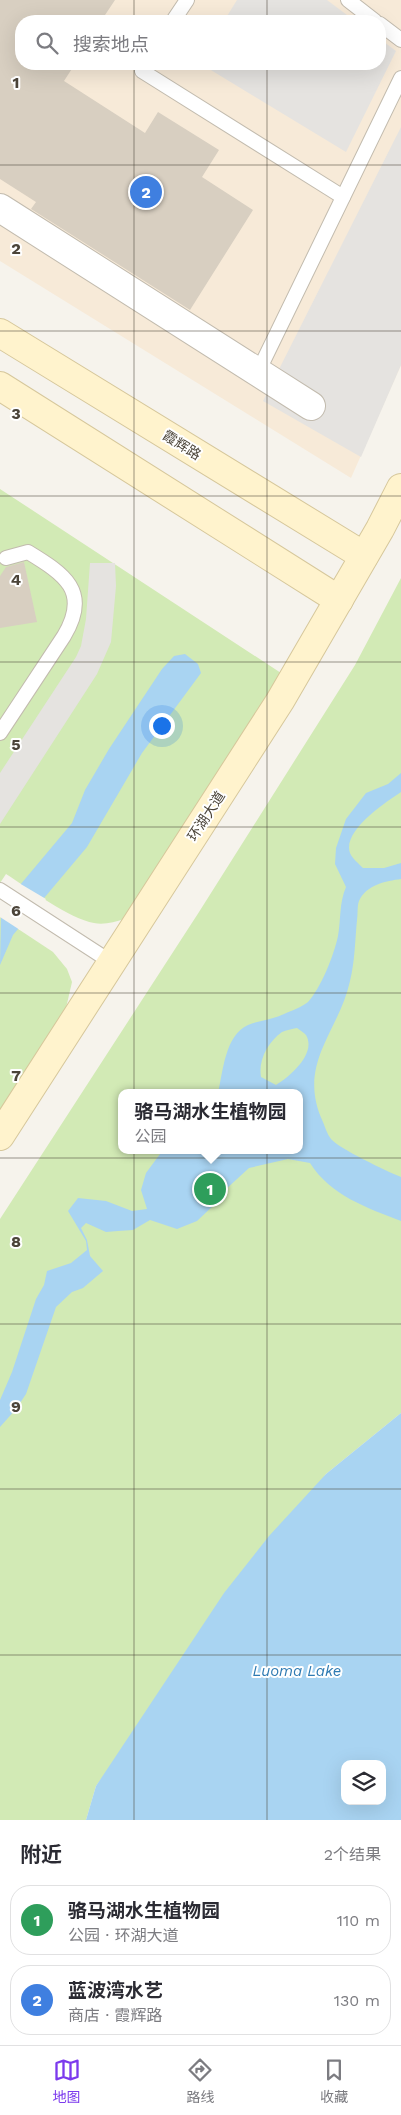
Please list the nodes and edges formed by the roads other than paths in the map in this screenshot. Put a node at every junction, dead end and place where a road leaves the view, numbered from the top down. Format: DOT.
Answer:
graph roads {
  1 [pos="187,0"];
  2 [pos="348,0"];
  3 [pos="178,15"];
  4 [pos="367,15"];
  5 [pos="386,29"];
  6 [pos="401,40"];
  7 [pos="143,70"];
  8 [pos="401,78"];
  9 [pos="343,196"];
  10 [pos="0,208"];
  11 [pos="0,333"];
  12 [pos="258,372"];
  13 [pos="0,386"];
  14 [pos="312,406"];
  15 [pos="401,488"];
  16 [pos="364,556"];
  17 [pos="6,558"];
  18 [pos="339,600"];
  19 [pos="0,733"];
  20 [pos="4,893"];
  21 [pos="111,962"];
  22 [pos="0,1136"];
  1 -- 3 [label="lane"];
  2 -- 4 [label="lane"];
  5 -- 6 [label="lane"];
  7 -- 9 [label="lane"];
  8 -- 9 [label="lane"];
  9 -- 12 [label="lane"];
  10 -- 12 [label="street"];
  11 -- 16 [label="street, 霞辉路"];
  12 -- 14 [label="street"];
  13 -- 18 [label="street"];
  15 -- 16 [label="street, 环湖大道"];
  16 -- 18 [label="street, 环湖大道"];
  17 -- 19 [label="lane"];
  18 -- 21 [label="street, 环湖大道"];
  20 -- 21 [label="lane"];
  21 -- 22 [label="street, 环湖大道"];
}
